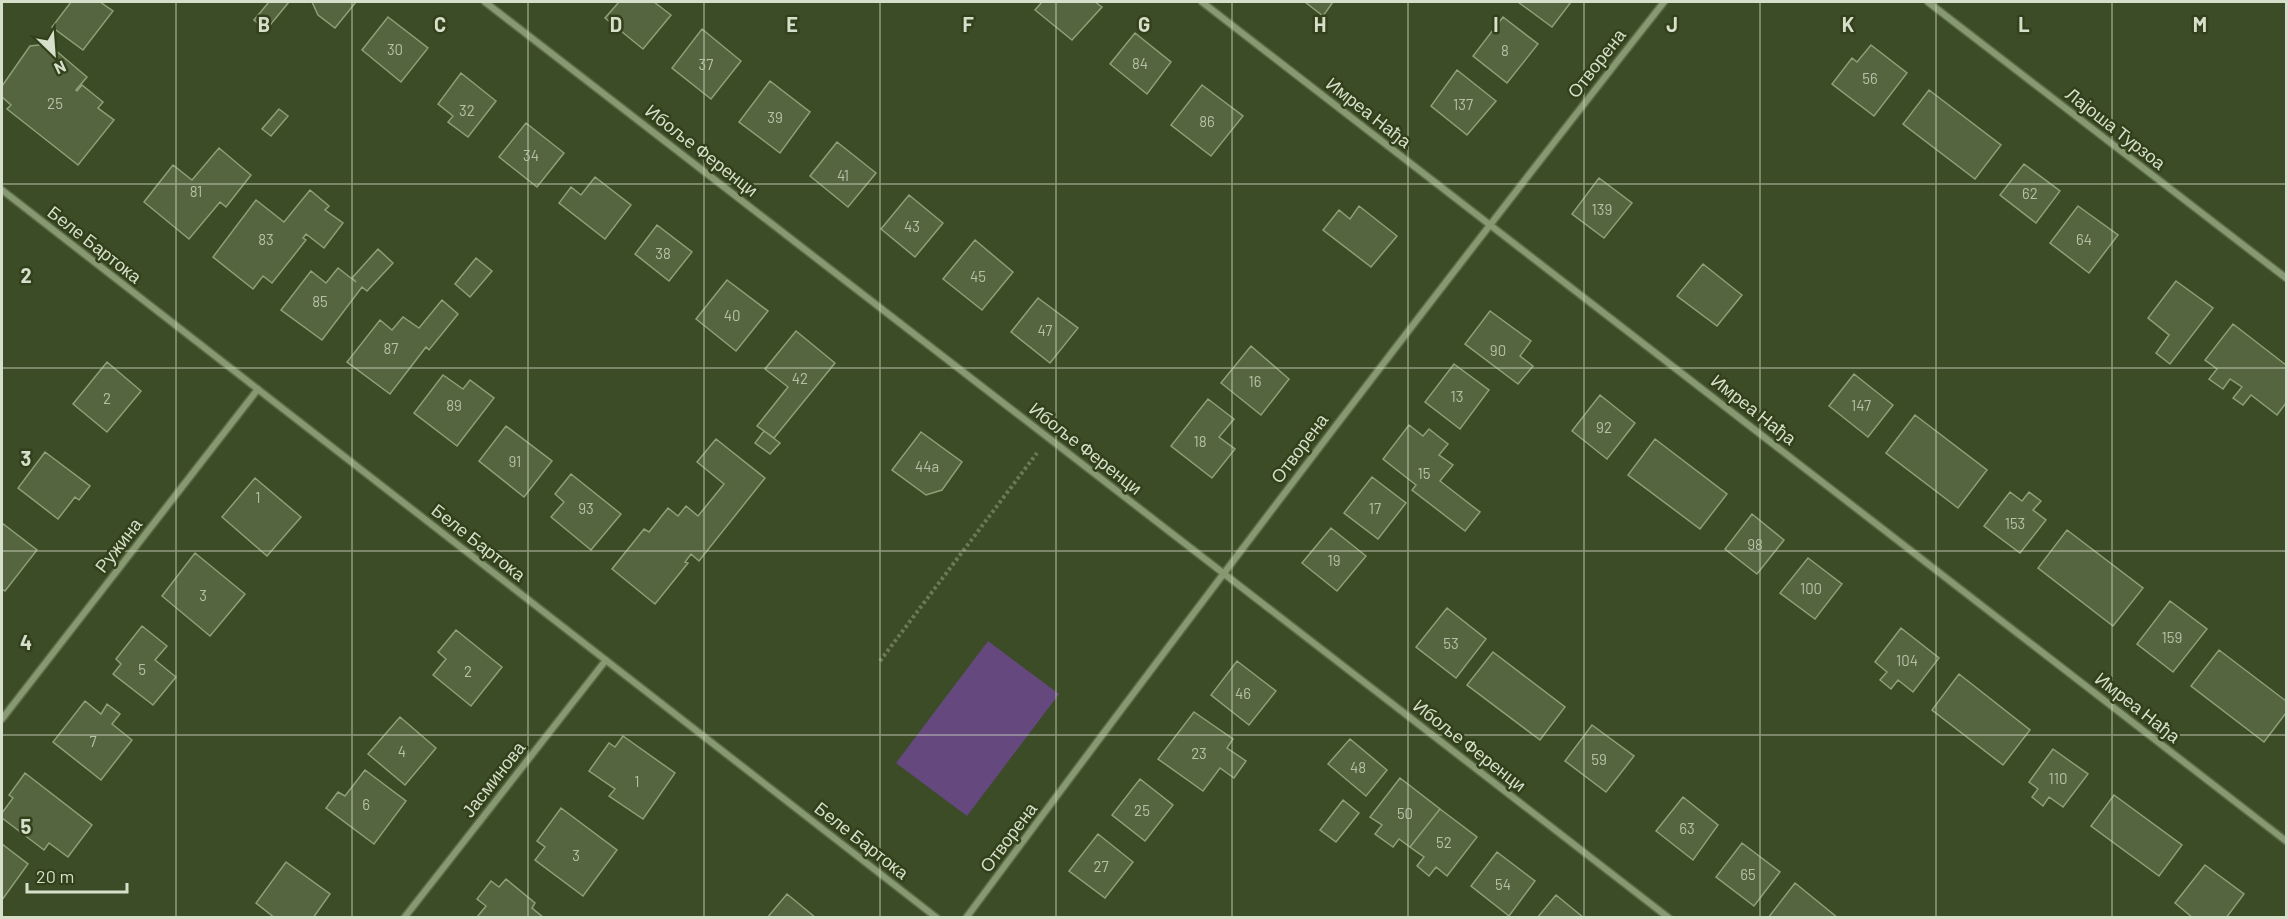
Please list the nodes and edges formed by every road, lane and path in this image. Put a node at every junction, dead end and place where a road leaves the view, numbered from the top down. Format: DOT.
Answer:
graph roads {
  1 [pos="485,2"];
  2 [pos="1202,2"];
  3 [pos="1664,2"];
  4 [pos="1928,2"];
  5 [pos="2,190"];
  6 [pos="1489,224"];
  7 [pos="2286,278"];
  8 [pos="258,389"];
  9 [pos="1049,438"];
  10 [pos="1223,573"];
  11 [pos="606,660"];
  12 [pos="880,661"];
  13 [pos="2,719"];
  14 [pos="2286,841"];
  15 [pos="404,918"];
  16 [pos="937,918"];
  17 [pos="966,918"];
  18 [pos="1668,918"];
  1 -- 9 [label="street, Ибоље Ференци"];
  2 -- 6 [label="street, Имреа Нађа"];
  3 -- 6 [label="street, Отворена"];
  4 -- 7 [label="street, Лајоша Турзоа"];
  5 -- 8 [label="street, Беле Бартока"];
  6 -- 10 [label="street, Отворена"];
  6 -- 14 [label="street, Имреа Нађа"];
  8 -- 11 [label="street, Беле Бартока"];
  8 -- 13 [label="street, Ружина"];
  9 -- 10 [label="street, Ибоље Ференци"];
  9 -- 12 [label="path"];
  10 -- 17 [label="street, Отворена"];
  10 -- 18 [label="street, Ибоље Ференци"];
  11 -- 15 [label="street, Јасминова"];
  11 -- 16 [label="street, Беле Бартока"];
}
